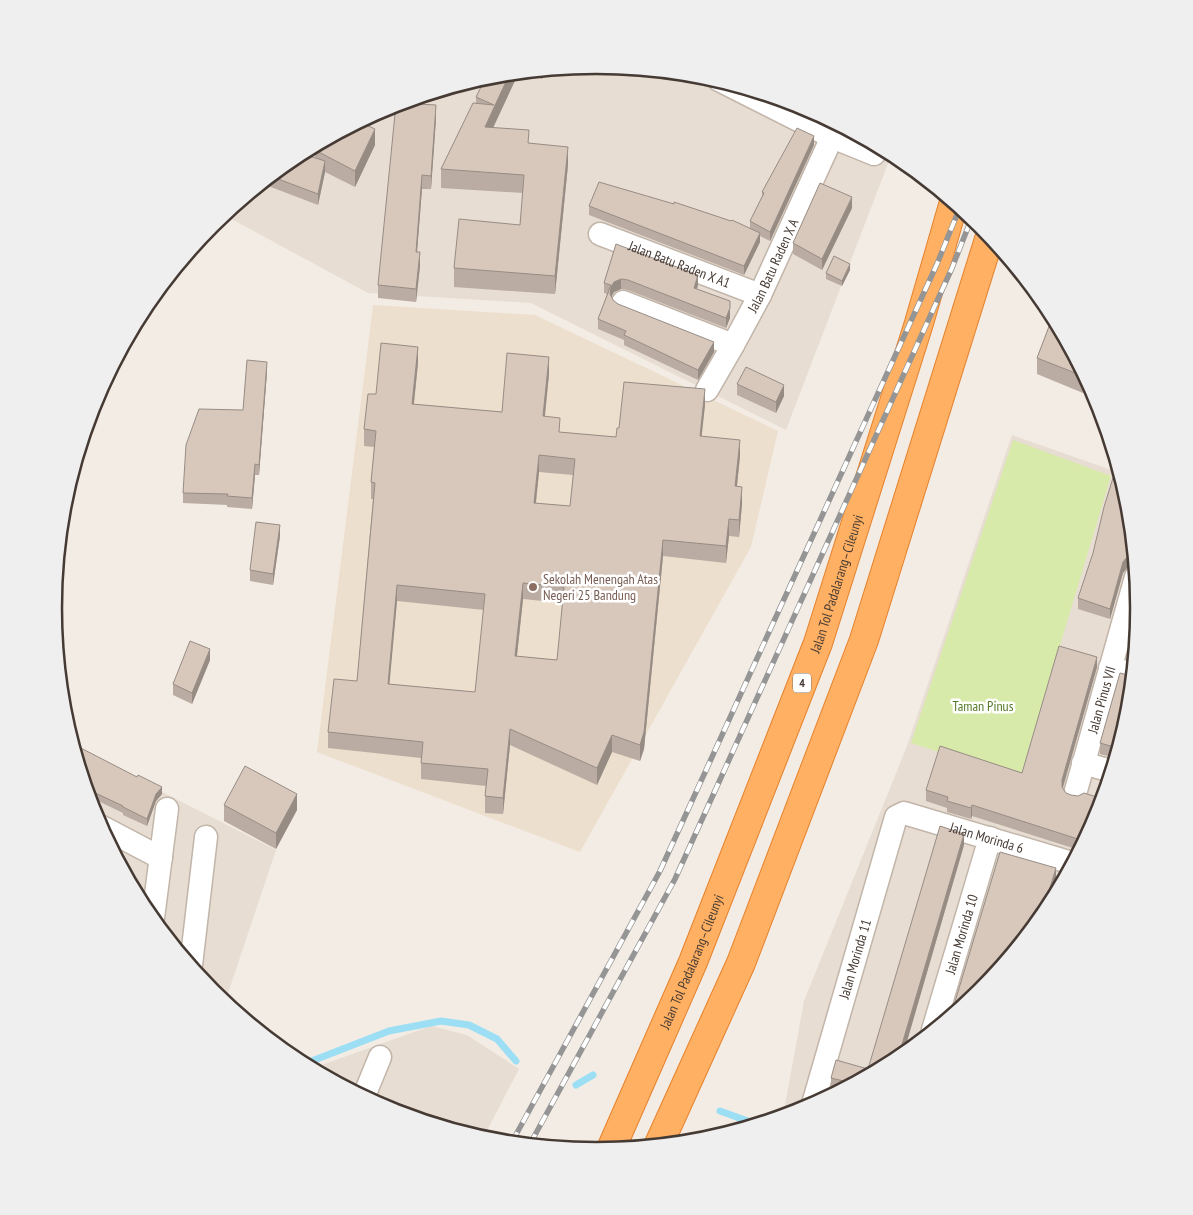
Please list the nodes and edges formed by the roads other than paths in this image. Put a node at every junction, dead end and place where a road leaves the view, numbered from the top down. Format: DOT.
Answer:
graph roads {
  1 [pos="753,97"];
  2 [pos="832,138"];
  3 [pos="867,147"];
  4 [pos="952,209"];
  5 [pos="600,234"];
  6 [pos="987,244"];
  7 [pos="760,295"];
  8 [pos="623,302"];
  9 [pos="734,346"];
  10 [pos="707,390"];
  11 [pos="1130,599"];
  12 [pos="1110,668"];
  13 [pos="1126,672"];
  14 [pos="1083,763"];
  15 [pos="1105,769"];
  16 [pos="1075,794"];
  17 [pos="168,809"];
  18 [pos="900,814"];
  19 [pos="113,833"];
  20 [pos="206,837"];
  21 [pos="990,838"];
  22 [pos="161,858"];
  23 [pos="1066,861"];
  24 [pos="154,907"];
  25 [pos="192,956"];
  26 [pos="936,1019"];
  27 [pos="380,1057"];
  28 [pos="367,1089"];
  29 [pos="816,1094"];
  30 [pos="662,1137"];
  31 [pos="615,1141"];
  1 -- 2 [label="street"];
  2 -- 3 [label="street"];
  2 -- 7 [label="street, Jalan Batu Raden X A"];
  4 -- 31 [label="highway, Jalan Tol Padalarang–Cileunyi / 4"];
  5 -- 7 [label="street, Jalan Batu Raden X A1"];
  6 -- 30 [label="highway"];
  7 -- 9 [label="street, Jalan Batu Raden X A"];
  8 -- 9 [label="street"];
  9 -- 10 [label="street, Jalan Batu Raden X A"];
  11 -- 12 [label="street, Jalan Pinus VII"];
  12 -- 13 [label="street"];
  12 -- 14 [label="street, Jalan Pinus VII"];
  14 -- 15 [label="street"];
  14 -- 16 [label="street, Jalan Pinus VII"];
  17 -- 22 [label="street"];
  18 -- 21 [label="street, Jalan Morinda 6"];
  18 -- 29 [label="street, Jalan Morinda 11"];
  19 -- 22 [label="street"];
  20 -- 25 [label="street"];
  21 -- 23 [label="street, Jalan Morinda 6"];
  21 -- 26 [label="street, Jalan Morinda 10"];
  22 -- 24 [label="street"];
  27 -- 28 [label="street"];
}
